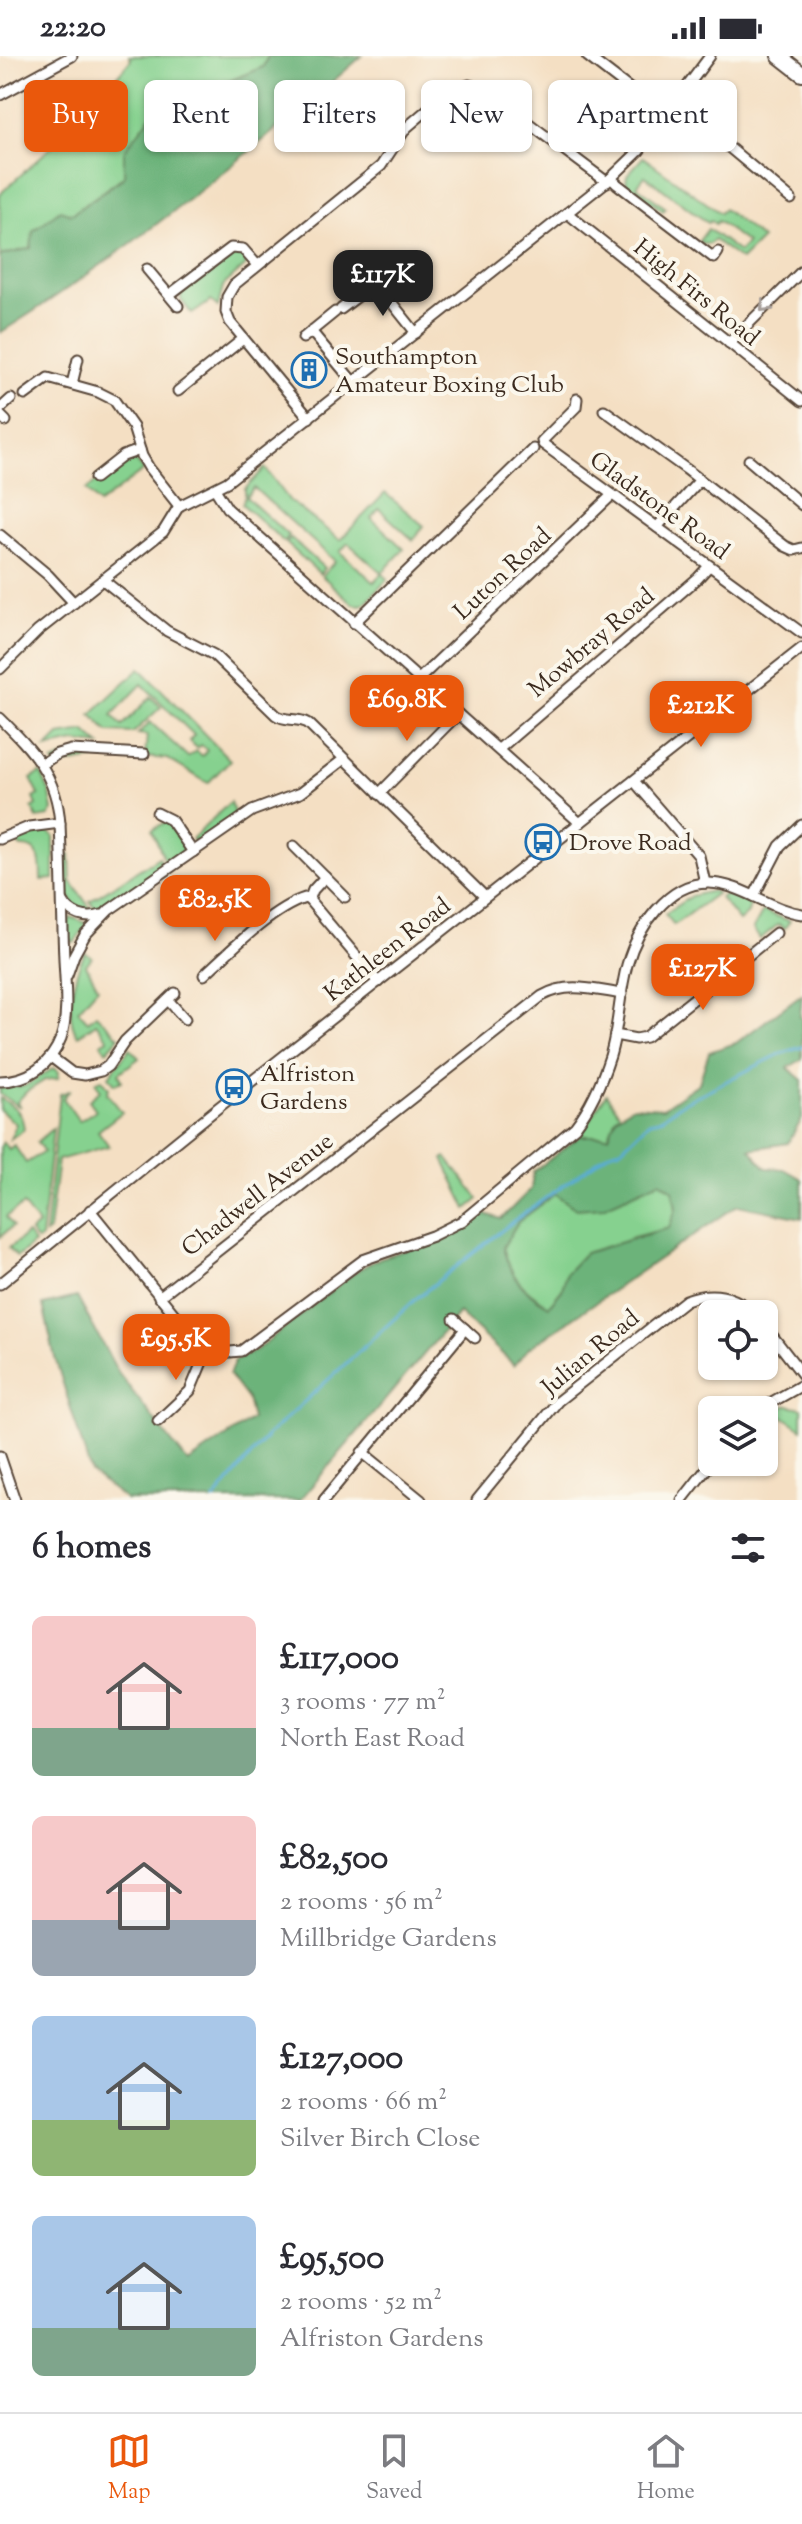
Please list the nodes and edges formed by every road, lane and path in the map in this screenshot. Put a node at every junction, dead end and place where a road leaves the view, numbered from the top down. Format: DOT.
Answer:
graph roads {
  1 [pos="72,56"];
  2 [pos="587,56"];
  3 [pos="710,56"];
  4 [pos="779,56"];
  5 [pos="802,74"];
  6 [pos="618,80"];
  7 [pos="692,80"];
  8 [pos="0,95"];
  9 [pos="638,152"];
  10 [pos="735,152"];
  11 [pos="609,180"];
  12 [pos="791,199"];
  13 [pos="567,213"];
  14 [pos="718,252"];
  15 [pos="257,265"];
  16 [pos="147,269"];
  17 [pos="802,271"];
  18 [pos="386,275"];
  19 [pos="376,283"];
  20 [pos="169,295"];
  21 [pos="178,306"];
  22 [pos="416,333"];
  23 [pos="243,339"];
  24 [pos="729,343"];
  25 [pos="78,359"];
  26 [pos="354,383"];
  27 [pos="72,384"];
  28 [pos="178,391"];
  29 [pos="25,395"];
  30 [pos="11,399"];
  31 [pos="577,399"];
  32 [pos="802,401"];
  33 [pos="0,409"];
  34 [pos="604,410"];
  35 [pos="309,418"];
  36 [pos="533,449"];
  37 [pos="140,450"];
  38 [pos="749,460"];
  39 [pos="95,478"];
  40 [pos="699,481"];
  41 [pos="215,489"];
  42 [pos="612,495"];
  43 [pos="802,505"];
  44 [pos="179,506"];
  45 [pos="657,527"];
  46 [pos="0,535"];
  47 [pos="802,548"];
  48 [pos="709,566"];
  49 [pos="103,580"];
  50 [pos="74,603"];
  51 [pos="354,623"];
  52 [pos="802,633"];
  53 [pos="802,648"];
  54 [pos="0,669"];
  55 [pos="419,679"];
  56 [pos="458,714"];
  57 [pos="0,718"];
  58 [pos="499,749"];
  59 [pos="144,754"];
  60 [pos="344,759"];
  61 [pos="42,764"];
  62 [pos="634,781"];
  63 [pos="379,794"];
  64 [pos="157,813"];
  65 [pos="60,823"];
  66 [pos="580,823"];
  67 [pos="802,825"];
  68 [pos="0,839"];
  69 [pos="294,846"];
  70 [pos="193,852"];
  71 [pos="325,877"];
  72 [pos="705,883"];
  73 [pos="754,896"];
  74 [pos="345,897"];
  75 [pos="485,897"];
  76 [pos="62,898"];
  77 [pos="309,900"];
  78 [pos="106,913"];
  79 [pos="802,914"];
  80 [pos="776,933"];
  81 [pos="204,975"];
  82 [pos="378,982"];
  83 [pos="65,990"];
  84 [pos="622,994"];
  85 [pos="185,1019"];
  86 [pos="615,1035"];
  87 [pos="51,1057"];
  88 [pos="0,1081"];
  89 [pos="90,1210"];
  90 [pos="0,1284"];
  91 [pos="159,1297"];
  92 [pos="733,1300"];
  93 [pos="454,1319"];
  94 [pos="465,1329"];
  95 [pos="475,1338"];
  96 [pos="778,1343"];
  97 [pos="207,1350"];
  98 [pos="802,1374"];
  99 [pos="802,1385"];
  100 [pos="778,1399"];
  101 [pos="158,1421"];
  102 [pos="362,1452"];
  103 [pos="0,1456"];
  104 [pos="701,1476"];
  105 [pos="15,1500"];
  106 [pos="324,1500"];
  107 [pos="421,1500"];
  108 [pos="477,1500"];
  109 [pos="682,1500"];
  1 -- 8 [label="street"];
  2 -- 6 [label="street"];
  3 -- 7 [label="street"];
  4 -- 5 [label="main road"];
  9 -- 11 [label="street"];
  10 -- 12 [label="street"];
  11 -- 13 [label="street"];
  11 -- 14 [label="street"];
  11 -- 15 [label="street"];
  13 -- 22 [label="street"];
  13 -- 24 [label="street, High Firs Road"];
  15 -- 20 [label="street"];
  15 -- 23 [label="street"];
  16 -- 20 [label="street"];
  17 -- 24 [label="street, one-way"];
  18 -- 19 [label="street"];
  19 -- 22 [label="street"];
  19 -- 26 [label="street"];
  20 -- 21 [label="street"];
  22 -- 26 [label="street"];
  23 -- 28 [label="street"];
  23 -- 35 [label="street"];
  24 -- 32 [label="street, High Firs Road"];
  25 -- 27 [label="street"];
  26 -- 35 [label="street"];
  27 -- 29 [label="street"];
  27 -- 37 [label="street"];
  30 -- 33 [label="street"];
  31 -- 42 [label="street, Gladstone Road"];
  34 -- 40 [label="street"];
  35 -- 41 [label="street"];
  36 -- 51 [label="street"];
  37 -- 39 [label="street"];
  37 -- 44 [label="street"];
  38 -- 43 [label="street"];
  40 -- 45 [label="street"];
  40 -- 47 [label="street"];
  41 -- 44 [label="street"];
  41 -- 51 [label="street"];
  42 -- 45 [label="street, Gladstone Road"];
  42 -- 55 [label="street, Luton Road"];
  44 -- 49 [label="street"];
  45 -- 48 [label="street, Gladstone Road"];
  46 -- 50 [label="street"];
  48 -- 52 [label="street, Gladstone Road"];
  48 -- 58 [label="street, Mowbray Road"];
  49 -- 50 [label="street"];
  49 -- 60 [label="street"];
  50 -- 54 [label="street"];
  51 -- 55 [label="street"];
  53 -- 62 [label="street, Kathleen Road"];
  55 -- 56 [label="street"];
  56 -- 58 [label="street"];
  56 -- 63 [label="street"];
  57 -- 61 [label="street"];
  58 -- 66 [label="street"];
  59 -- 61 [label="street"];
  60 -- 63 [label="street"];
  60 -- 70 [label="street"];
  61 -- 65 [label="street"];
  62 -- 66 [label="street, Kathleen Road"];
  62 -- 72 [label="street"];
  63 -- 75 [label="street"];
  64 -- 70 [label="street"];
  65 -- 68 [label="street"];
  65 -- 76 [label="street"];
  66 -- 75 [label="street, Kathleen Road"];
  67 -- 73 [label="street"];
  69 -- 71 [label="street"];
  70 -- 78 [label="street"];
  71 -- 74 [label="street"];
  71 -- 77 [label="street"];
  72 -- 73 [label="street"];
  72 -- 84 [label="street"];
  73 -- 79 [label="street"];
  75 -- 82 [label="street, Kathleen Road"];
  76 -- 78 [label="street"];
  76 -- 83 [label="street"];
  77 -- 81 [label="street"];
  77 -- 82 [label="street"];
  78 -- 83 [label="street"];
  80 -- 86 [label="street"];
  82 -- 89 [label="street, Kathleen Road"];
  83 -- 87 [label="street"];
  84 -- 86 [label="street"];
  84 -- 91 [label="street, Chadwell Avenue"];
  85 -- 87 [label="street"];
  86 -- 97 [label="street"];
  87 -- 88 [label="street"];
  89 -- 90 [label="street, Kathleen Road"];
  89 -- 91 [label="street"];
  91 -- 97 [label="street"];
  92 -- 108 [label="street, Julian Road"];
  93 -- 94 [label="street"];
  94 -- 95 [label="street"];
  94 -- 102 [label="street"];
  96 -- 98 [label="street"];
  97 -- 101 [label="street"];
  99 -- 100 [label="street"];
  102 -- 106 [label="street"];
  102 -- 107 [label="street"];
  103 -- 105 [label="street"];
  104 -- 109 [label="street"];
}
